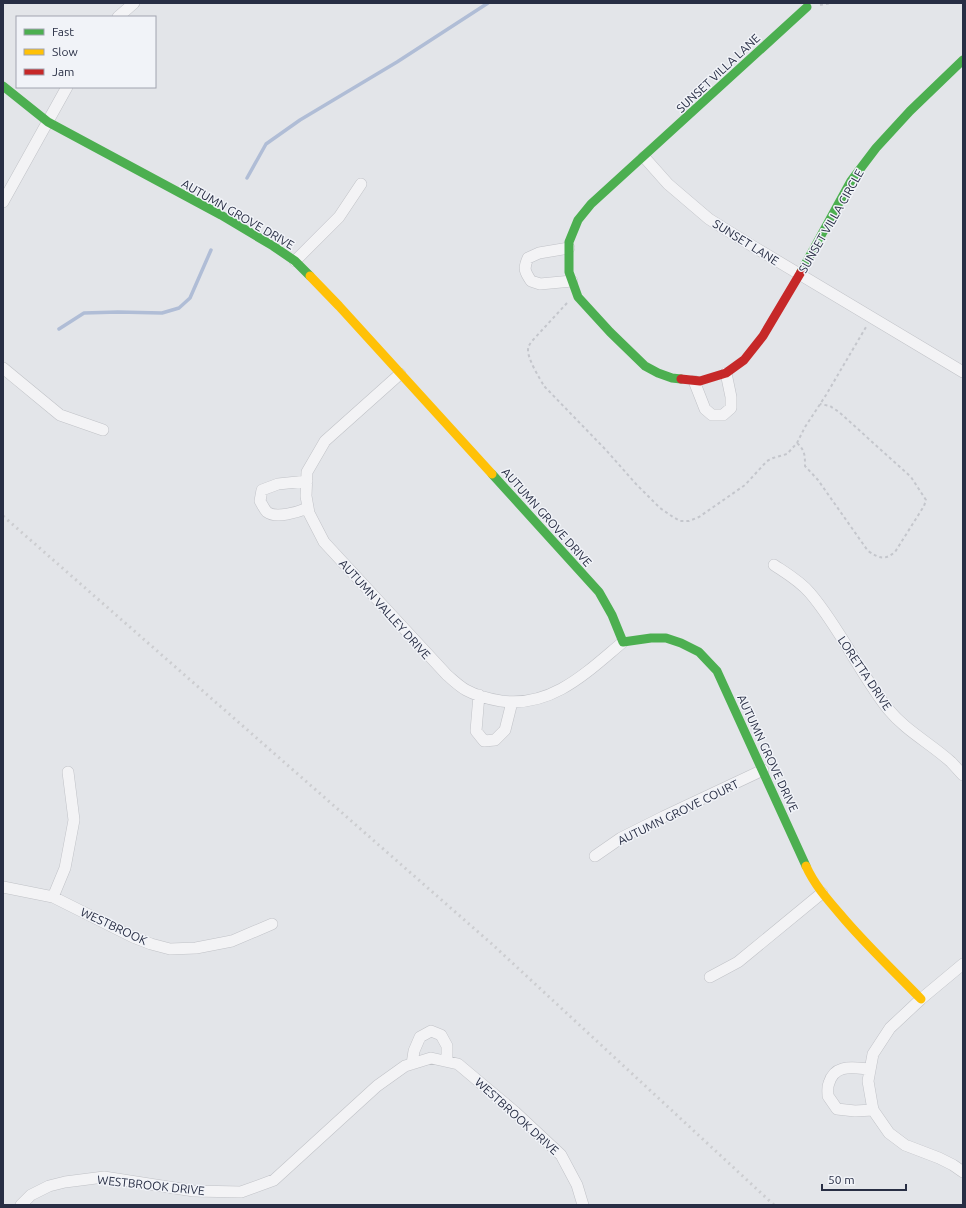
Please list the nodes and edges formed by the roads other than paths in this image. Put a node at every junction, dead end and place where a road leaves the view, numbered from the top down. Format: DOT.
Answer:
graph roads {
  1 [pos="134,3"];
  2 [pos="807,7"];
  3 [pos="119,16"];
  4 [pos="963,60"];
  5 [pos="3,86"];
  6 [pos="66,88"];
  7 [pos="48,122"];
  8 [pos="644,157"];
  9 [pos="361,184"];
  10 [pos="3,202"];
  11 [pos="569,248"];
  12 [pos="295,261"];
  13 [pos="800,274"];
  14 [pos="572,281"];
  15 [pos="3,368"];
  16 [pos="963,372"];
  17 [pos="726,373"];
  18 [pos="400,374"];
  19 [pos="694,381"];
  20 [pos="103,430"];
  21 [pos="307,481"];
  22 [pos="308,508"];
  23 [pos="774,565"];
  24 [pos="622,642"];
  25 [pos="479,695"];
  26 [pos="512,702"];
  27 [pos="763,770"];
  28 [pos="68,772"];
  29 [pos="963,775"];
  30 [pos="595,856"];
  31 [pos="3,887"];
  32 [pos="822,893"];
  33 [pos="53,897"];
  34 [pos="272,924"];
  35 [pos="963,964"];
  36 [pos="710,977"];
  37 [pos="921,999"];
  38 [pos="447,1061"];
  39 [pos="412,1064"];
  40 [pos="870,1069"];
  41 [pos="873,1110"];
  42 [pos="963,1172"];
  43 [pos="20,1205"];
  44 [pos="583,1205"];
  1 -- 3 [label="street"];
  2 -- 8 [label="street, SUNSET VILLA LANE"];
  4 -- 13 [label="street, SUNSET VILLA CIRCLE"];
  5 -- 7 [label="street, AUTUMN GROVE DRIVE"];
  6 -- 7 [label="street"];
  7 -- 10 [label="street"];
  7 -- 12 [label="street, AUTUMN GROVE DRIVE"];
  8 -- 11 [label="street, SUNSET VILLA CIRCLE"];
  8 -- 13 [label="street, SUNSET LANE"];
  9 -- 12 [label="street"];
  11 -- 14 [label="street, SUNSET VILLA CIRCLE"];
  11 -- 14 [label="street"];
  12 -- 18 [label="street, AUTUMN GROVE DRIVE"];
  13 -- 16 [label="street, SUNSET LANE"];
  13 -- 17 [label="street, SUNSET VILLA CIRCLE"];
  14 -- 19 [label="street, SUNSET VILLA CIRCLE"];
  15 -- 20 [label="street"];
  17 -- 19 [label="street, SUNSET VILLA CIRCLE"];
  17 -- 19 [label="street"];
  18 -- 21 [label="street, AUTUMN VALLEY DRIVE"];
  18 -- 24 [label="street, AUTUMN GROVE DRIVE"];
  21 -- 22 [label="street, AUTUMN VALLEY DRIVE"];
  21 -- 22 [label="street"];
  22 -- 25 [label="street, AUTUMN VALLEY DRIVE"];
  23 -- 29 [label="street, LORETTA DRIVE"];
  24 -- 26 [label="street, AUTUMN VALLEY DRIVE"];
  24 -- 27 [label="street, AUTUMN GROVE DRIVE"];
  25 -- 26 [label="street, AUTUMN VALLEY DRIVE"];
  25 -- 26 [label="street"];
  27 -- 30 [label="street, AUTUMN GROVE COURT"];
  27 -- 32 [label="street, AUTUMN GROVE DRIVE"];
  28 -- 33 [label="street"];
  31 -- 33 [label="street, WESTBROOK"];
  32 -- 36 [label="street"];
  32 -- 37 [label="street, AUTUMN GROVE DRIVE"];
  33 -- 34 [label="street, WESTBROOK"];
  35 -- 37 [label="street"];
  37 -- 40 [label="street"];
  38 -- 39 [label="street, WESTBROOK DRIVE"];
  38 -- 39 [label="street"];
  38 -- 44 [label="street, WESTBROOK DRIVE"];
  39 -- 43 [label="street, WESTBROOK DRIVE"];
  40 -- 41 [label="street"];
  40 -- 41 [label="street"];
  41 -- 42 [label="street"];
}
